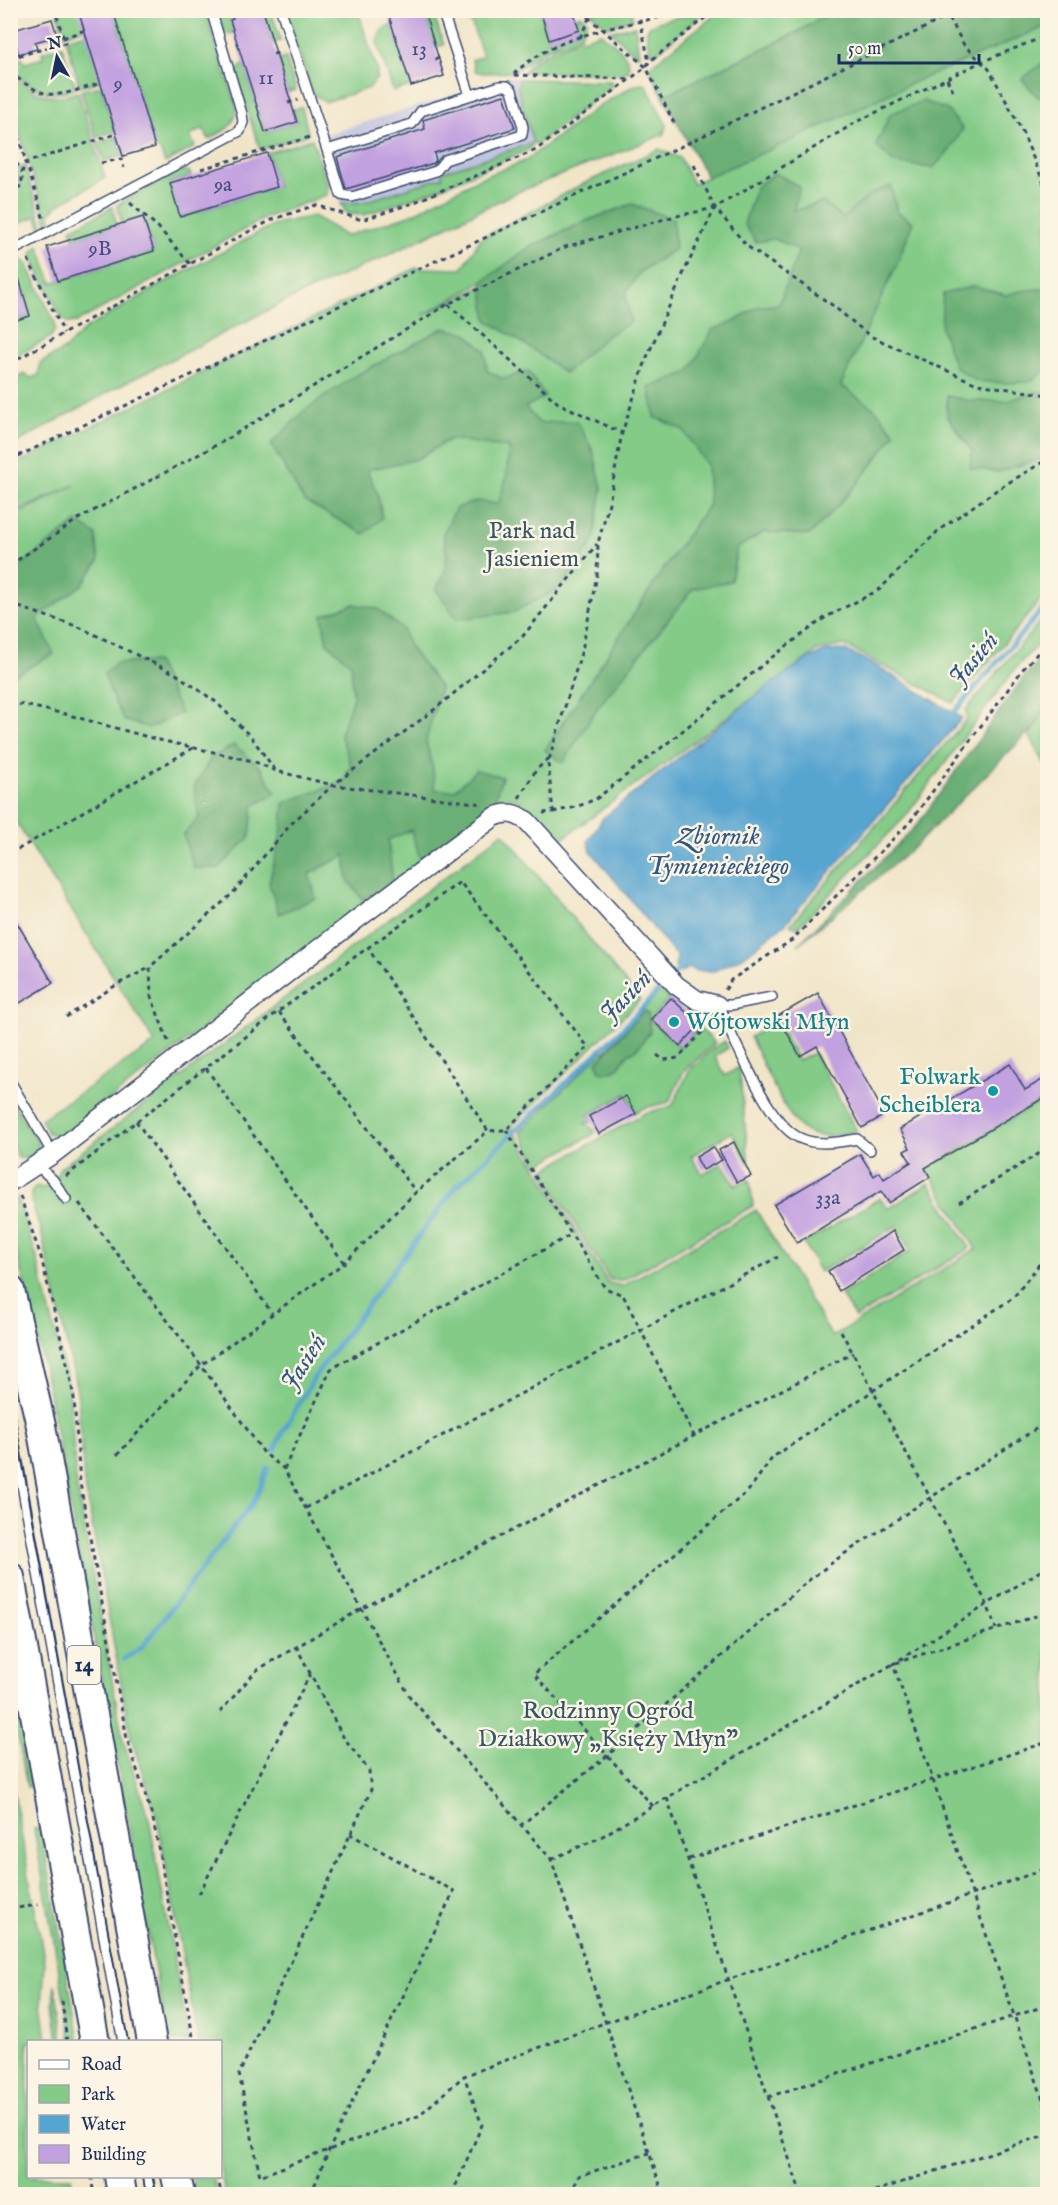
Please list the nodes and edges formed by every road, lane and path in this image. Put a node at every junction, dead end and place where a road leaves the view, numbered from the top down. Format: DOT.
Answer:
graph roads {
  1 [pos="55,10"];
  2 [pos="211,10"];
  3 [pos="281,10"];
  4 [pos="442,10"];
  5 [pos="581,10"];
  6 [pos="638,10"];
  7 [pos="693,10"];
  8 [pos="715,10"];
  9 [pos="945,10"];
  10 [pos="961,10"];
  11 [pos="573,12"];
  12 [pos="949,16"];
  13 [pos="589,18"];
  14 [pos="641,22"];
  15 [pos="85,30"];
  16 [pos="604,30"];
  17 [pos="1047,35"];
  18 [pos="63,38"];
  19 [pos="580,38"];
  20 [pos="10,58"];
  21 [pos="649,62"];
  22 [pos="981,63"];
  23 [pos="646,67"];
  24 [pos="10,72"];
  25 [pos="513,75"];
  26 [pos="630,79"];
  27 [pos="947,79"];
  28 [pos="101,83"];
  29 [pos="507,86"];
  30 [pos="470,95"];
  31 [pos="955,95"];
  32 [pos="10,110"];
  33 [pos="674,123"];
  34 [pos="116,134"];
  35 [pos="314,136"];
  36 [pos="327,150"];
  37 [pos="27,162"];
  38 [pos="101,163"];
  39 [pos="694,165"];
  40 [pos="15,166"];
  41 [pos="124,168"];
  42 [pos="192,171"];
  43 [pos="1047,193"];
  44 [pos="10,194"];
  45 [pos="126,199"];
  46 [pos="715,208"];
  47 [pos="345,216"];
  48 [pos="48,233"];
  49 [pos="21,246"];
  50 [pos="10,252"];
  51 [pos="190,265"];
  52 [pos="448,304"];
  53 [pos="64,333"];
  54 [pos="10,363"];
  55 [pos="1047,395"];
  56 [pos="622,433"];
  57 [pos="1047,459"];
  58 [pos="10,460"];
  59 [pos="598,543"];
  60 [pos="10,565"];
  61 [pos="10,604"];
  62 [pos="1047,642"];
  63 [pos="10,702"];
  64 [pos="193,748"];
  65 [pos="549,757"];
  66 [pos="276,771"];
  67 [pos="333,786"];
  68 [pos="553,812"];
  69 [pos="515,814"];
  70 [pos="10,854"];
  71 [pos="368,948"];
  72 [pos="150,967"];
  73 [pos="771,997"];
  74 [pos="717,1005"];
  75 [pos="279,1011"];
  76 [pos="66,1017"];
  77 [pos="705,1029"];
  78 [pos="657,1054"];
  79 [pos="175,1060"];
  80 [pos="206,1068"];
  81 [pos="10,1081"];
  82 [pos="136,1121"];
  83 [pos="506,1130"];
  84 [pos="488,1131"];
  85 [pos="1047,1148"];
  86 [pos="870,1150"];
  87 [pos="53,1154"];
  88 [pos="37,1165"];
  89 [pos="57,1180"];
  90 [pos="15,1187"];
  91 [pos="416,1192"];
  92 [pos="66,1199"];
  93 [pos="959,1203"];
  94 [pos="572,1233"];
  95 [pos="1047,1253"];
  96 [pos="778,1257"];
  97 [pos="344,1263"];
  98 [pos="10,1290"];
  99 [pos="272,1314"];
  100 [pos="641,1329"];
  101 [pos="841,1332"];
  102 [pos="853,1353"];
  103 [pos="201,1365"];
  104 [pos="873,1390"];
  105 [pos="10,1419"];
  106 [pos="1047,1421"];
  107 [pos="694,1436"];
  108 [pos="117,1455"];
  109 [pos="284,1469"];
  110 [pos="930,1497"];
  111 [pos="306,1508"];
  112 [pos="1047,1566"];
  113 [pos="10,1576"];
  114 [pos="987,1604"];
  115 [pos="361,1609"];
  116 [pos="1047,1612"];
  117 [pos="996,1629"];
  118 [pos="296,1646"];
  119 [pos="893,1664"];
  120 [pos="310,1674"];
  121 [pos="220,1712"];
  122 [pos="1047,1742"];
  123 [pos="608,1755"];
  124 [pos="933,1780"];
  125 [pos="668,1798"];
  126 [pos="653,1806"];
  127 [pos="520,1826"];
  128 [pos="350,1834"];
  129 [pos="551,1859"];
  130 [pos="689,1860"];
  131 [pos="1047,1868"];
  132 [pos="199,1894"];
  133 [pos="972,1894"];
  134 [pos="38,1905"];
  135 [pos="10,1909"];
  136 [pos="728,1980"];
  137 [pos="1047,2005"];
  138 [pos="1014,2016"];
  139 [pos="604,2023"];
  140 [pos="94,2040"];
  141 [pos="123,2040"];
  142 [pos="152,2040"];
  143 [pos="194,2040"];
  144 [pos="464,2076"];
  145 [pos="768,2097"];
  146 [pos="1047,2114"];
  147 [pos="1047,2133"];
  148 [pos="329,2150"];
  149 [pos="649,2153"];
  150 [pos="92,2178"];
  151 [pos="119,2178"];
  152 [pos="150,2178"];
  153 [pos="177,2178"];
  154 [pos="218,2178"];
  155 [pos="93,2194"];
  156 [pos="122,2194"];
  157 [pos="151,2194"];
  158 [pos="180,2194"];
  159 [pos="221,2194"];
  160 [pos="311,2194"];
  161 [pos="452,2194"];
  162 [pos="571,2194"];
  163 [pos="663,2194"];
  164 [pos="801,2194"];
  165 [pos="866,2194"];
  1 -- 18 [label="path"];
  2 -- 48 [label="lane"];
  3 -- 36 [label="lane"];
  4 -- 30 [label="lane"];
  5 -- 11 [label="path"];
  5 -- 13 [label="path"];
  6 -- 14 [label="path"];
  7 -- 14 [label="path"];
  8 -- 21 [label="path"];
  9 -- 12 [label="path"];
  10 -- 12 [label="path"];
  12 -- 22 [label="path"];
  12 -- 58 [label="path"];
  13 -- 16 [label="path"];
  13 -- 19 [label="path"];
  14 -- 16 [label="path"];
  14 -- 21 [label="path"];
  15 -- 18 [label="path"];
  16 -- 19 [label="path"];
  16 -- 23 [label="path"];
  17 -- 22 [label="path"];
  18 -- 20 [label="path"];
  19 -- 25 [label="path"];
  21 -- 23 [label="path"];
  22 -- 27 [label="path"];
  22 -- 43 [label="path"];
  23 -- 33 [label="path"];
  24 -- 28 [label="path"];
  25 -- 26 [label="path"];
  25 -- 29 [label="path"];
  27 -- 31 [label="path"];
  27 -- 46 [label="path"];
  29 -- 30 [label="lane"];
  29 -- 36 [label="lane"];
  30 -- 36 [label="lane"];
  32 -- 37 [label="path"];
  34 -- 37 [label="path"];
  35 -- 42 [label="path"];
  37 -- 40 [label="path"];
  37 -- 44 [label="path"];
  37 -- 48 [label="path"];
  38 -- 41 [label="path"];
  39 -- 46 [label="path"];
  45 -- 51 [label="path"];
  46 -- 52 [label="path"];
  46 -- 55 [label="path"];
  46 -- 56 [label="path"];
  47 -- 51 [label="path"];
  48 -- 49 [label="lane"];
  49 -- 50 [label="lane"];
  49 -- 53 [label="path"];
  51 -- 53 [label="path"];
  52 -- 56 [label="path"];
  52 -- 60 [label="path"];
  53 -- 54 [label="path"];
  56 -- 59 [label="path"];
  57 -- 68 [label="path"];
  59 -- 65 [label="path"];
  59 -- 67 [label="path"];
  61 -- 66 [label="path"];
  62 -- 74 [label="path"];
  63 -- 64 [label="path"];
  64 -- 66 [label="path"];
  64 -- 70 [label="path"];
  65 -- 68 [label="path"];
  65 -- 69 [label="path"];
  66 -- 67 [label="path"];
  67 -- 69 [label="path"];
  67 -- 72 [label="path"];
  68 -- 69 [label="path"];
  69 -- 74 [label="street"];
  69 -- 79 [label="street"];
  71 -- 75 [label="path"];
  71 -- 83 [label="path"];
  71 -- 84 [label="path"];
  72 -- 76 [label="path"];
  72 -- 79 [label="path"];
  73 -- 74 [label="lane"];
  74 -- 86 [label="lane"];
  75 -- 80 [label="path"];
  75 -- 91 [label="path"];
  77 -- 78 [label="path"];
  79 -- 87 [label="street"];
  80 -- 82 [label="path"];
  80 -- 97 [label="path"];
  81 -- 87 [label="lane"];
  82 -- 89 [label="path"];
  82 -- 99 [label="path"];
  83 -- 84 [label="path"];
  83 -- 94 [label="path"];
  84 -- 91 [label="path"];
  85 -- 93 [label="path"];
  87 -- 88 [label="street"];
  88 -- 89 [label="lane"];
  88 -- 90 [label="street"];
  89 -- 92 [label="lane"];
  89 -- 103 [label="path"];
  90 -- 143 [label="path"];
  91 -- 97 [label="path"];
  94 -- 100 [label="path"];
  94 -- 109 [label="path"];
  95 -- 104 [label="path"];
  96 -- 100 [label="path"];
  97 -- 99 [label="path"];
  98 -- 142 [label="main road, 14"];
  99 -- 103 [label="path"];
  100 -- 107 [label="path"];
  100 -- 111 [label="path"];
  101 -- 102 [label="path"];
  102 -- 104 [label="path"];
  102 -- 107 [label="path"];
  103 -- 108 [label="path"];
  103 -- 109 [label="path"];
  104 -- 110 [label="path"];
  104 -- 123 [label="path"];
  105 -- 141 [label="lane"];
  106 -- 110 [label="path"];
  107 -- 115 [label="path"];
  109 -- 111 [label="path"];
  110 -- 114 [label="path"];
  110 -- 123 [label="path"];
  111 -- 115 [label="path"];
  112 -- 114 [label="path"];
  113 -- 140 [label="main road"];
  114 -- 117 [label="path"];
  114 -- 119 [label="path"];
  115 -- 118 [label="path"];
  115 -- 127 [label="path"];
  116 -- 117 [label="path"];
  117 -- 119 [label="path"];
  118 -- 120 [label="path"];
  118 -- 121 [label="path"];
  119 -- 124 [label="path"];
  119 -- 125 [label="path"];
  120 -- 128 [label="path"];
  120 -- 132 [label="path"];
  122 -- 124 [label="path"];
  123 -- 126 [label="path"];
  123 -- 127 [label="path"];
  124 -- 130 [label="path"];
  124 -- 133 [label="path"];
  125 -- 126 [label="path"];
  125 -- 130 [label="path"];
  126 -- 129 [label="path"];
  127 -- 129 [label="path"];
  128 -- 148 [label="path"];
  128 -- 148 [label="path"];
  129 -- 139 [label="path"];
  130 -- 136 [label="path"];
  131 -- 133 [label="path"];
  133 -- 136 [label="path"];
  133 -- 138 [label="path"];
  134 -- 135 [label="path"];
  136 -- 139 [label="path"];
  136 -- 145 [label="path"];
  137 -- 138 [label="path"];
  138 -- 145 [label="path"];
  138 -- 146 [label="path"];
  139 -- 144 [label="path"];
  139 -- 149 [label="path"];
  144 -- 148 [label="path"];
  144 -- 161 [label="path"];
  145 -- 164 [label="path"];
  147 -- 165 [label="path"];
  148 -- 160 [label="path"];
  149 -- 162 [label="path"];
  149 -- 163 [label="path"];
  150 -- 155 [label="path"];
  151 -- 156 [label="main road"];
  152 -- 157 [label="lane"];
  153 -- 158 [label="main road"];
  154 -- 159 [label="path"];
}
